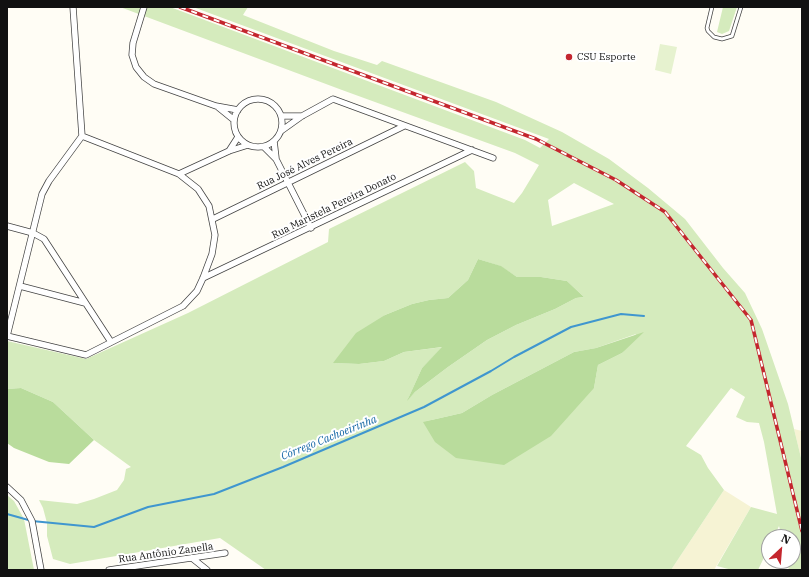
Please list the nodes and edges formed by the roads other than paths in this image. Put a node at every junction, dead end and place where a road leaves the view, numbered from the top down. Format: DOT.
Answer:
graph roads {
  1 [pos="73,7"];
  2 [pos="144,7"];
  3 [pos="712,7"];
  4 [pos="740,7"];
  5 [pos="216,106"];
  6 [pos="238,110"];
  7 [pos="281,116"];
  8 [pos="302,116"];
  9 [pos="234,120"];
  10 [pos="404,126"];
  11 [pos="281,131"];
  12 [pos="82,136"];
  13 [pos="238,137"];
  14 [pos="274,141"];
  15 [pos="248,145"];
  16 [pos="264,147"];
  17 [pos="472,150"];
  18 [pos="229,151"];
  19 [pos="493,158"];
  20 [pos="276,159"];
  21 [pos="179,174"];
  22 [pos="287,183"];
  23 [pos="213,219"];
  24 [pos="7,226"];
  25 [pos="310,228"];
  26 [pos="33,233"];
  27 [pos="203,278"];
  28 [pos="20,286"];
  29 [pos="85,303"];
  30 [pos="7,336"];
  31 [pos="111,342"];
  32 [pos="7,487"];
  33 [pos="225,553"];
  34 [pos="192,558"];
  35 [pos="41,570"];
  36 [pos="109,570"];
  37 [pos="119,570"];
  38 [pos="207,570"];
  1 -- 12 [label="street"];
  2 -- 5 [label="street"];
  3 -- 4 [label="lane"];
  5 -- 6 [label="street"];
  5 -- 9 [label="street"];
  6 -- 7 [label="street"];
  6 -- 9 [label="street"];
  7 -- 8 [label="street"];
  7 -- 11 [label="street"];
  8 -- 10 [label="street"];
  8 -- 11 [label="street"];
  9 -- 13 [label="street"];
  10 -- 17 [label="street"];
  10 -- 22 [label="street, Rua José Alves Pereira"];
  11 -- 14 [label="street"];
  12 -- 21 [label="street"];
  12 -- 26 [label="street"];
  13 -- 15 [label="street"];
  13 -- 18 [label="street"];
  14 -- 16 [label="street"];
  14 -- 20 [label="street"];
  15 -- 16 [label="street"];
  15 -- 18 [label="street"];
  16 -- 20 [label="street"];
  17 -- 19 [label="street"];
  17 -- 25 [label="street, Rua Maristela Pereira Donato"];
  18 -- 21 [label="street"];
  20 -- 22 [label="street"];
  21 -- 23 [label="street"];
  22 -- 23 [label="street, Rua José Alves Pereira"];
  22 -- 25 [label="street"];
  23 -- 27 [label="street"];
  24 -- 26 [label="street"];
  25 -- 27 [label="street, Rua Maristela Pereira Donato"];
  26 -- 28 [label="street"];
  26 -- 29 [label="street"];
  27 -- 31 [label="street"];
  28 -- 29 [label="street"];
  28 -- 30 [label="street"];
  29 -- 31 [label="street"];
  30 -- 31 [label="street"];
  32 -- 35 [label="street"];
  33 -- 34 [label="street, Rua Antônio Zanella"];
  34 -- 37 [label="street, Rua Antônio Zanella"];
  34 -- 38 [label="street"];
  36 -- 37 [label="street, Rua Antônio Zanella"];
}
